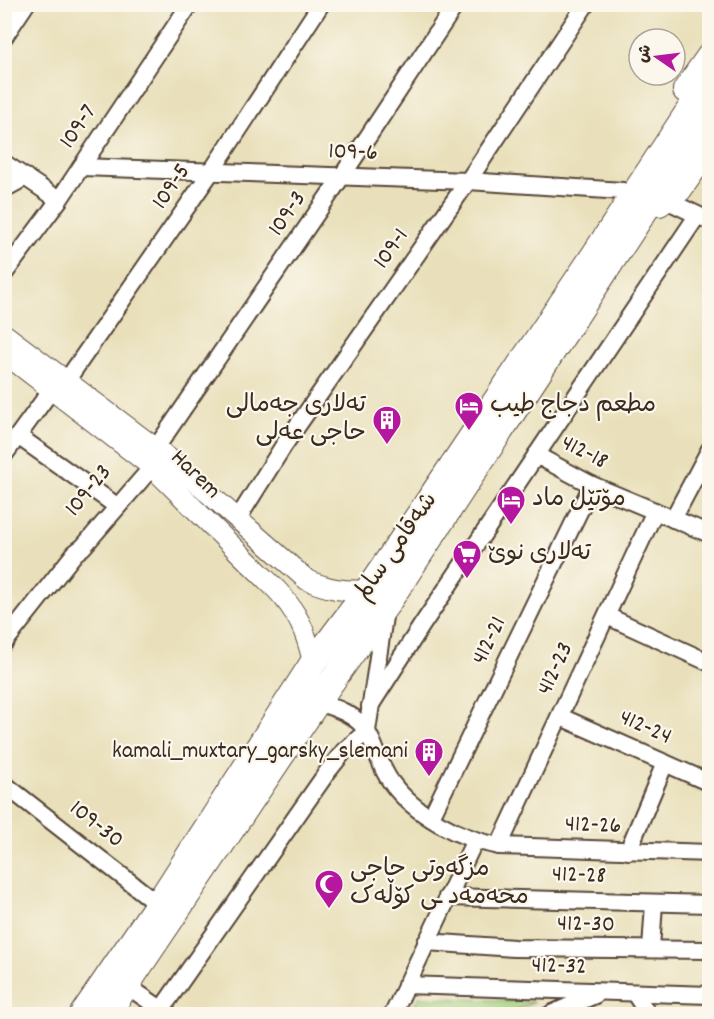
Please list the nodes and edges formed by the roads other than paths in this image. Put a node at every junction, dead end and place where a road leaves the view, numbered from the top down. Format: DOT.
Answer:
graph roads {
  1 [pos="27,4"];
  2 [pos="190,4"];
  3 [pos="321,4"];
  4 [pos="456,4"];
  5 [pos="586,4"];
  6 [pos="4,37"];
  7 [pos="710,56"];
  8 [pos="710,79"];
  9 [pos="710,111"];
  10 [pos="710,145"];
  11 [pos="666,161"];
  12 [pos="4,163"];
  13 [pos="81,167"];
  14 [pos="212,172"];
  15 [pos="342,176"];
  16 [pos="26,177"];
  17 [pos="468,181"];
  18 [pos="4,189"];
  19 [pos="623,190"];
  20 [pos="58,200"];
  21 [pos="656,205"];
  22 [pos="703,218"];
  23 [pos="593,257"];
  24 [pos="4,274"];
  25 [pos="4,334"];
  26 [pos="4,353"];
  27 [pos="59,388"];
  28 [pos="18,436"];
  29 [pos="710,448"];
  30 [pos="4,455"];
  31 [pos="536,455"];
  32 [pos="154,458"];
  33 [pos="592,485"];
  34 [pos="111,502"];
  35 [pos="655,511"];
  36 [pos="673,519"];
  37 [pos="237,520"];
  38 [pos="710,534"];
  39 [pos="75,553"];
  40 [pos="377,597"];
  41 [pos="607,616"];
  42 [pos="4,643"];
  43 [pos="313,663"];
  44 [pos="710,663"];
  45 [pos="317,702"];
  46 [pos="370,706"];
  47 [pos="561,717"];
  48 [pos="367,731"];
  49 [pos="665,763"];
  50 [pos="710,783"];
  51 [pos="4,784"];
  52 [pos="431,817"];
  53 [pos="475,840"];
  54 [pos="499,846"];
  55 [pos="628,851"];
  56 [pos="710,853"];
  57 [pos="447,897"];
  58 [pos="654,903"];
  59 [pos="158,904"];
  60 [pos="710,904"];
  61 [pos="426,942"];
  62 [pos="651,950"];
  63 [pos="710,950"];
  64 [pos="126,985"];
  65 [pos="406,985"];
  66 [pos="599,993"];
  67 [pos="635,994"];
  68 [pos="710,995"];
  69 [pos="164,1012"];
  70 [pos="83,1014"];
  71 [pos="107,1014"];
  72 [pos="393,1014"];
  73 [pos="551,1014"];
  74 [pos="648,1014"];
  1 -- 6 [label="street"];
  2 -- 13 [label="street, 109-7"];
  3 -- 14 [label="street, 109-5"];
  4 -- 15 [label="street, 109-3"];
  5 -- 17 [label="street, 109-1"];
  7 -- 19 [label="main road"];
  8 -- 11 [label="main road, شەقامی سالم"];
  9 -- 11 [label="main road, شەقامی سالم"];
  10 -- 21 [label="main road"];
  11 -- 21 [label="main road, شەقامی سالم"];
  11 -- 23 [label="main road, شەقامی سالم"];
  12 -- 16 [label="street"];
  13 -- 14 [label="street, 109-6"];
  13 -- 20 [label="street, 109-7"];
  14 -- 15 [label="street, 109-6"];
  14 -- 27 [label="street, 109-5"];
  15 -- 17 [label="street, 109-6"];
  15 -- 32 [label="street, 109-3"];
  16 -- 18 [label="street"];
  16 -- 20 [label="street"];
  17 -- 19 [label="street, 109-6"];
  17 -- 37 [label="street, 109-1"];
  19 -- 23 [label="main road"];
  20 -- 24 [label="street, 109-7"];
  21 -- 22 [label="street"];
  21 -- 40 [label="main road, شەقامی سالم"];
  22 -- 31 [label="street"];
  23 -- 40 [label="main road, شەقامی سالم"];
  25 -- 27 [label="street, Harem"];
  26 -- 27 [label="street, Harem"];
  27 -- 28 [label="street, 109-5"];
  27 -- 32 [label="street, Harem"];
  28 -- 30 [label="street, 109-5"];
  28 -- 34 [label="street"];
  29 -- 36 [label="street"];
  31 -- 33 [label="street, 412-18"];
  31 -- 46 [label="street"];
  32 -- 34 [label="street, 109-23"];
  32 -- 37 [label="street"];
  32 -- 39 [label="street, 109-23"];
  32 -- 43 [label="street, Harem"];
  33 -- 35 [label="street, 412-18"];
  33 -- 52 [label="street, 412-21"];
  34 -- 39 [label="street, 109-23"];
  35 -- 36 [label="street, 412-18"];
  35 -- 41 [label="street, 412-23"];
  36 -- 38 [label="street, 412-18"];
  37 -- 40 [label="street"];
  39 -- 42 [label="street, 109-23"];
  40 -- 43 [label="main road, شەقامی سالم"];
  40 -- 45 [label="main road, شەقامی سالم"];
  40 -- 46 [label="street"];
  41 -- 44 [label="street"];
  41 -- 47 [label="street, 412-23"];
  43 -- 59 [label="main road, شەقامی سالم"];
  45 -- 48 [label="street"];
  45 -- 64 [label="main road, شەقامی سالم"];
  46 -- 48 [label="street"];
  47 -- 49 [label="street, 412-24"];
  47 -- 54 [label="street, 412-23"];
  48 -- 52 [label="street, 412-26"];
  48 -- 69 [label="street"];
  49 -- 50 [label="street, 412-24"];
  49 -- 55 [label="street"];
  51 -- 59 [label="street, 109-30"];
  52 -- 53 [label="street, 412-26"];
  53 -- 54 [label="street, 412-26"];
  53 -- 57 [label="street"];
  54 -- 55 [label="street, 412-26"];
  55 -- 56 [label="street, 412-26"];
  57 -- 58 [label="street, 412-28"];
  57 -- 61 [label="street"];
  58 -- 60 [label="street, 412-28"];
  58 -- 62 [label="street"];
  59 -- 70 [label="main road, شەقامی سالم"];
  61 -- 62 [label="street, 412-30"];
  61 -- 65 [label="street"];
  62 -- 63 [label="street, 412-30"];
  64 -- 69 [label="street"];
  64 -- 71 [label="main road, شەقامی سالم"];
  65 -- 66 [label="street, 412-32"];
  65 -- 72 [label="street"];
  66 -- 67 [label="street, 412-32"];
  66 -- 73 [label="street"];
  67 -- 68 [label="street, 412-32"];
  67 -- 74 [label="street"];
}
